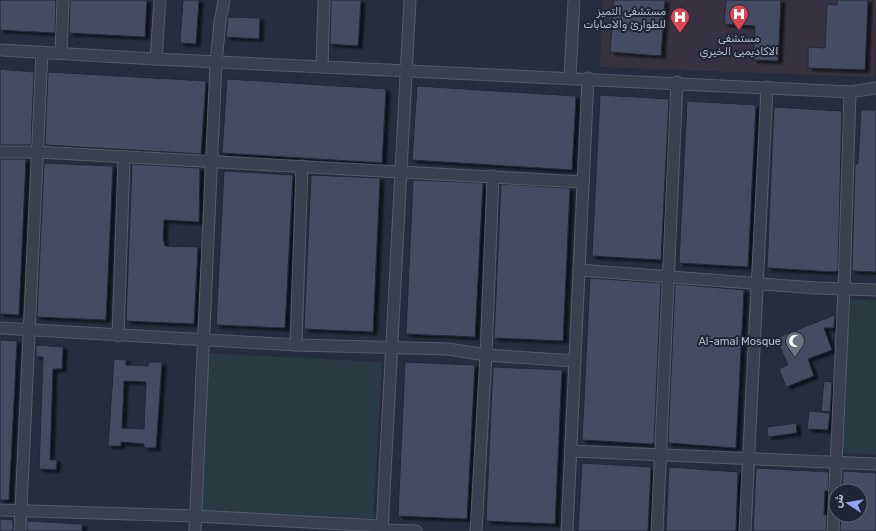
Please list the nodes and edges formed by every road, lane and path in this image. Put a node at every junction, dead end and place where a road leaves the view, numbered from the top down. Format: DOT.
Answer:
graph roads {
  1 [pos="63,0"];
  2 [pos="160,0"];
  3 [pos="224,0"];
  4 [pos="324,0"];
  5 [pos="410,0"];
  6 [pos="574,0"];
  7 [pos="0,50"];
  8 [pos="42,52"];
  9 [pos="61,53"];
  10 [pos="156,59"];
  11 [pos="216,62"];
  12 [pos="322,67"];
  13 [pos="406,70"];
  14 [pos="570,77"];
  15 [pos="588,78"];
  16 [pos="677,82"];
  17 [pos="767,87"];
  18 [pos="876,88"];
  19 [pos="850,92"];
  20 [pos="0,152"];
  21 [pos="38,152"];
  22 [pos="124,157"];
  23 [pos="212,162"];
  24 [pos="302,166"];
  25 [pos="401,171"];
  26 [pos="493,176"];
  27 [pos="583,182"];
  28 [pos="579,270"];
  29 [pos="668,276"];
  30 [pos="757,284"];
  31 [pos="844,289"];
  32 [pos="876,290"];
  33 [pos="0,328"];
  34 [pos="31,330"];
  35 [pos="118,336"];
  36 [pos="205,340"];
  37 [pos="296,345"];
  38 [pos="392,348"];
  39 [pos="486,355"];
  40 [pos="575,361"];
  41 [pos="571,451"];
  42 [pos="660,454"];
  43 [pos="749,458"];
  44 [pos="836,462"];
  45 [pos="876,464"];
  46 [pos="0,510"];
  47 [pos="21,511"];
  48 [pos="196,516"];
  49 [pos="382,529"];
  50 [pos="20,531"];
  51 [pos="195,531"];
  52 [pos="416,531"];
  53 [pos="476,531"];
  54 [pos="567,531"];
  55 [pos="657,531"];
  56 [pos="745,531"];
  57 [pos="833,531"];
  1 -- 9 [label="street"];
  2 -- 10 [label="street"];
  3 -- 11 [label="street"];
  4 -- 12 [label="street"];
  5 -- 13 [label="street"];
  6 -- 14 [label="street"];
  7 -- 8 [label="street"];
  8 -- 9 [label="street"];
  8 -- 21 [label="street"];
  9 -- 10 [label="street"];
  10 -- 11 [label="street"];
  11 -- 12 [label="street"];
  11 -- 23 [label="street"];
  12 -- 13 [label="street"];
  13 -- 14 [label="street"];
  13 -- 25 [label="street"];
  14 -- 15 [label="street"];
  15 -- 16 [label="street"];
  15 -- 27 [label="street"];
  16 -- 17 [label="street"];
  16 -- 29 [label="street"];
  17 -- 19 [label="street"];
  17 -- 30 [label="street"];
  18 -- 19 [label="street"];
  19 -- 31 [label="street"];
  20 -- 21 [label="street"];
  21 -- 22 [label="street"];
  21 -- 34 [label="street"];
  22 -- 23 [label="street"];
  22 -- 35 [label="street"];
  23 -- 24 [label="street"];
  23 -- 36 [label="street"];
  24 -- 25 [label="street"];
  24 -- 37 [label="street"];
  25 -- 26 [label="street"];
  25 -- 38 [label="street"];
  26 -- 27 [label="street"];
  26 -- 39 [label="street"];
  27 -- 28 [label="street"];
  28 -- 29 [label="street"];
  28 -- 40 [label="street"];
  29 -- 30 [label="street"];
  29 -- 42 [label="street"];
  30 -- 31 [label="street"];
  30 -- 43 [label="street"];
  31 -- 32 [label="street"];
  31 -- 44 [label="street"];
  33 -- 34 [label="street"];
  34 -- 35 [label="street"];
  34 -- 47 [label="street"];
  35 -- 36 [label="street"];
  36 -- 37 [label="street"];
  36 -- 48 [label="street"];
  37 -- 38 [label="street"];
  38 -- 39 [label="street"];
  38 -- 49 [label="street"];
  39 -- 40 [label="street"];
  39 -- 53 [label="street"];
  40 -- 41 [label="street"];
  41 -- 42 [label="street"];
  41 -- 54 [label="street"];
  42 -- 43 [label="street"];
  42 -- 55 [label="street"];
  43 -- 44 [label="street"];
  43 -- 56 [label="street"];
  44 -- 45 [label="street"];
  44 -- 57 [label="street"];
  46 -- 47 [label="street"];
  47 -- 48 [label="street"];
  47 -- 50 [label="street"];
  48 -- 49 [label="street"];
  48 -- 51 [label="street"];
  49 -- 52 [label="street"];
}
